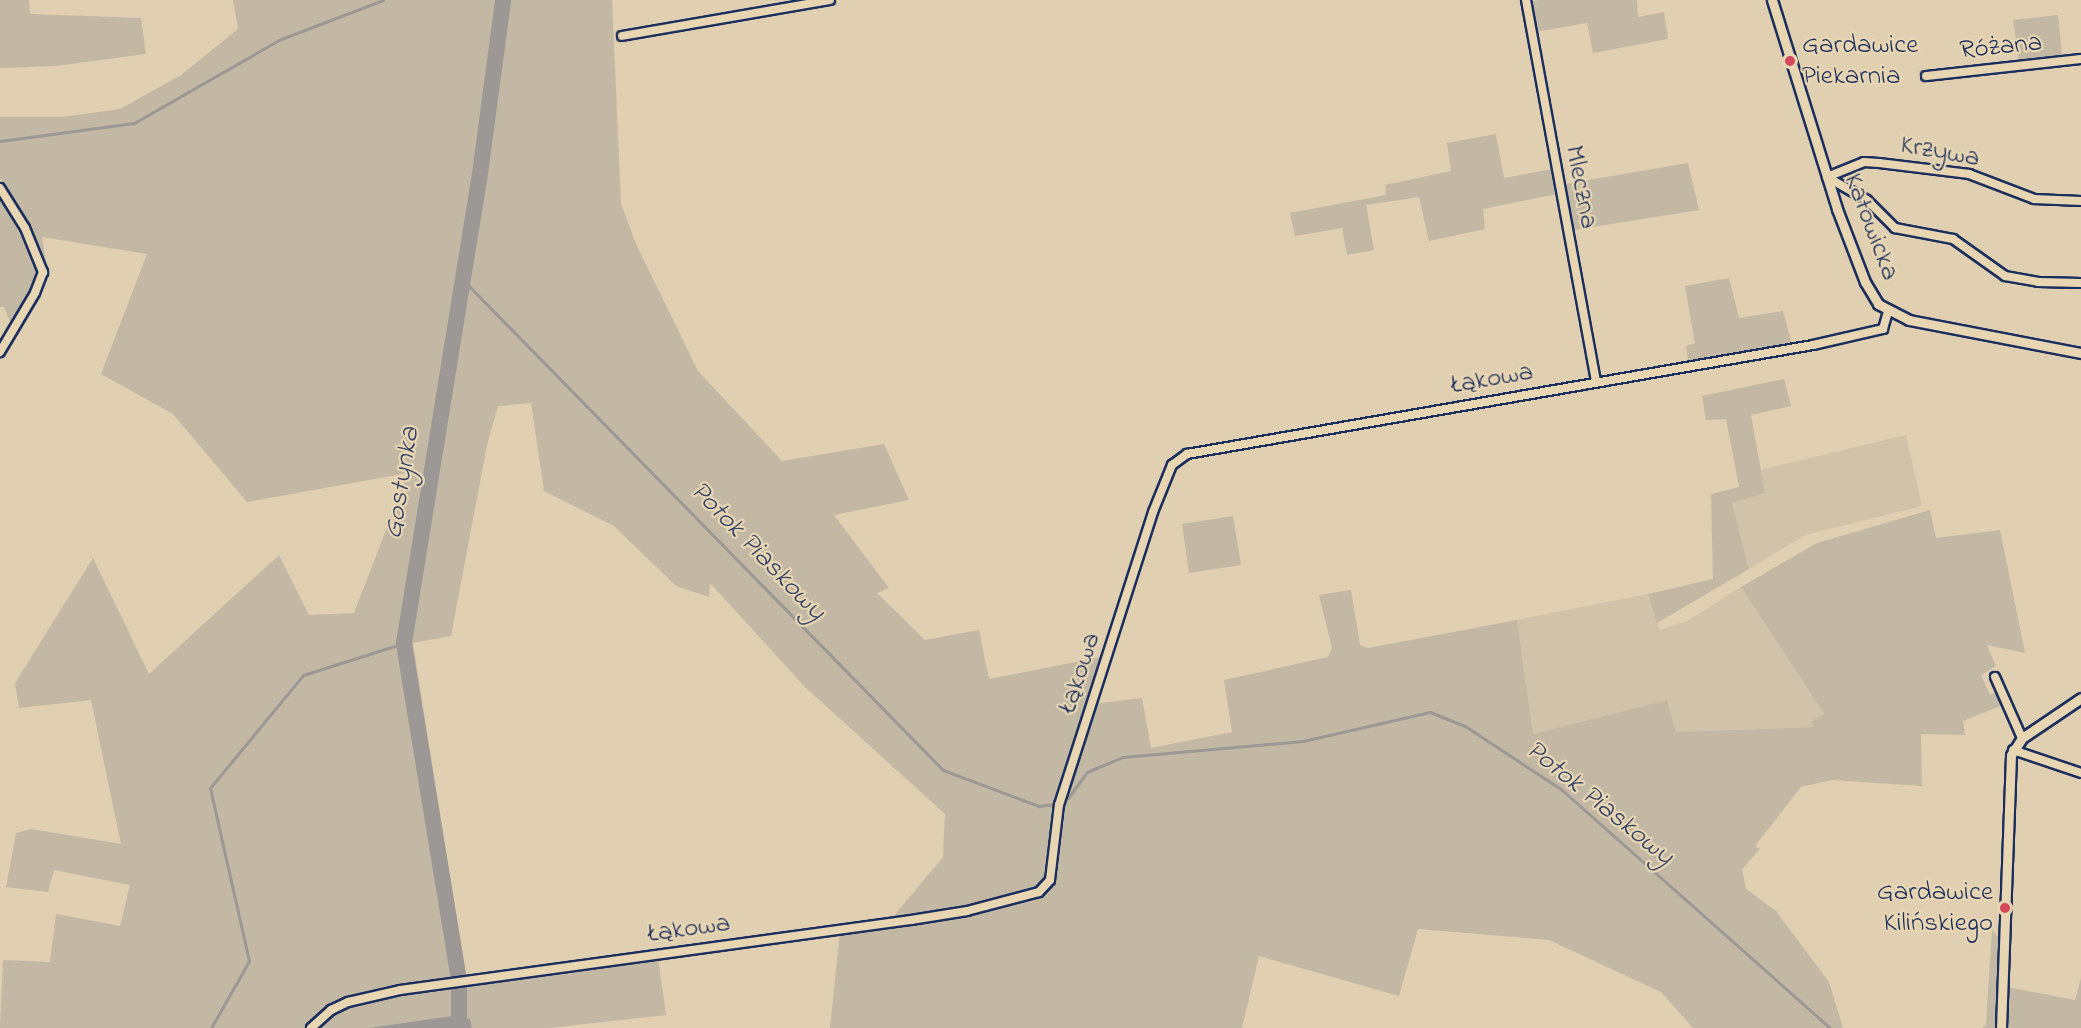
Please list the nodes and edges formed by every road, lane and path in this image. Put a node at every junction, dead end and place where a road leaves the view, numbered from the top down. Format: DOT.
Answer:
graph roads {
  1 [pos="830,0"];
  2 [pos="1526,0"];
  3 [pos="1772,0"];
  4 [pos="622,36"];
  5 [pos="2081,59"];
  6 [pos="1926,76"];
  7 [pos="1827,177"];
  8 [pos="0,188"];
  9 [pos="2081,201"];
  10 [pos="2081,284"];
  11 [pos="1888,312"];
  12 [pos="0,351"];
  13 [pos="2081,353"];
  14 [pos="1596,382"];
  15 [pos="1995,677"];
  16 [pos="2081,698"];
  17 [pos="2022,738"];
  18 [pos="2013,750"];
  19 [pos="2081,773"];
  20 [pos="311,1028"];
  21 [pos="2001,1028"];
  1 -- 4 [label="street"];
  2 -- 14 [label="street, Mleczna"];
  3 -- 7 [label="street, Katowicka"];
  5 -- 6 [label="street, Różana"];
  7 -- 9 [label="street, Krzywa"];
  7 -- 10 [label="street"];
  7 -- 11 [label="street, Katowicka"];
  8 -- 12 [label="street"];
  11 -- 13 [label="street, Katowicka"];
  11 -- 14 [label="street, Łąkowa"];
  14 -- 20 [label="street, Łąkowa"];
  15 -- 17 [label="street"];
  16 -- 17 [label="street"];
  17 -- 18 [label="street"];
  18 -- 19 [label="street"];
  18 -- 21 [label="street"];
}
